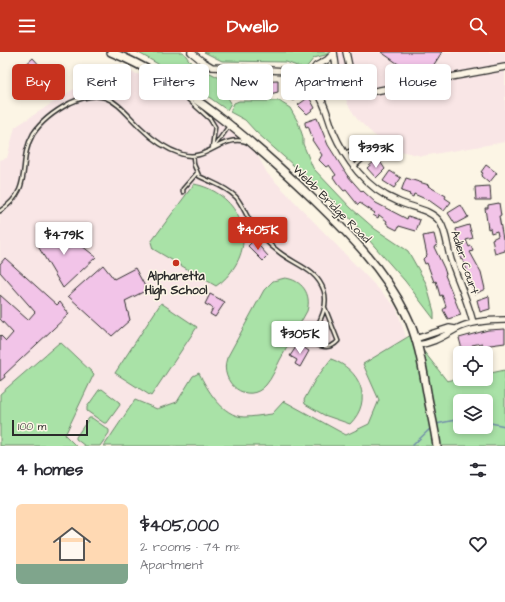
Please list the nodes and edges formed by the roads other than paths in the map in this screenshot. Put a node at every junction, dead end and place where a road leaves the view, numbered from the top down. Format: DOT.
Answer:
graph roads {
  1 [pos="111,52"];
  2 [pos="191,52"];
  3 [pos="334,52"];
  4 [pos="346,52"];
  5 [pos="327,60"];
  6 [pos="336,62"];
  7 [pos="140,64"];
  8 [pos="320,64"];
  9 [pos="349,64"];
  10 [pos="505,67"];
  11 [pos="281,70"];
  12 [pos="377,91"];
  13 [pos="188,100"];
  14 [pos="195,100"];
  15 [pos="322,100"];
  16 [pos="229,126"];
  17 [pos="251,143"];
  18 [pos="212,149"];
  19 [pos="345,153"];
  20 [pos="193,156"];
  21 [pos="354,167"];
  22 [pos="197,173"];
  23 [pos="183,192"];
  24 [pos="0,211"];
  25 [pos="325,308"];
  26 [pos="505,320"];
  27 [pos="473,323"];
  28 [pos="443,334"];
  29 [pos="416,342"];
  30 [pos="436,443"];
  1 -- 7 [label="street, Webb Bridge Road"];
  2 -- 11 [label="street, Adler Court"];
  3 -- 5 [label="street"];
  3 -- 6 [label="street"];
  4 -- 9 [label="street"];
  5 -- 6 [label="street"];
  5 -- 8 [label="street"];
  10 -- 12 [label="street"];
  13 -- 18 [label="lane"];
  14 -- 16 [label="street, Webb Bridge Road"];
  15 -- 19 [label="street, Adler Court"];
  16 -- 17 [label="street, Webb Bridge Road"];
  16 -- 18 [label="lane"];
  17 -- 18 [label="lane"];
  17 -- 29 [label="street, Webb Bridge Road"];
  18 -- 20 [label="lane"];
  19 -- 21 [label="street, Adler Court"];
  19 -- 21 [label="lane"];
  20 -- 22 [label="lane"];
  20 -- 24 [label="lane"];
  21 -- 27 [label="street, Adler Court"];
  22 -- 23 [label="lane"];
  22 -- 25 [label="lane"];
  25 -- 25 [label="lane"];
  26 -- 27 [label="street"];
  27 -- 28 [label="street"];
  28 -- 29 [label="street"];
  28 -- 29 [label="street"];
  29 -- 30 [label="street, Webb Bridge Road"];
}
